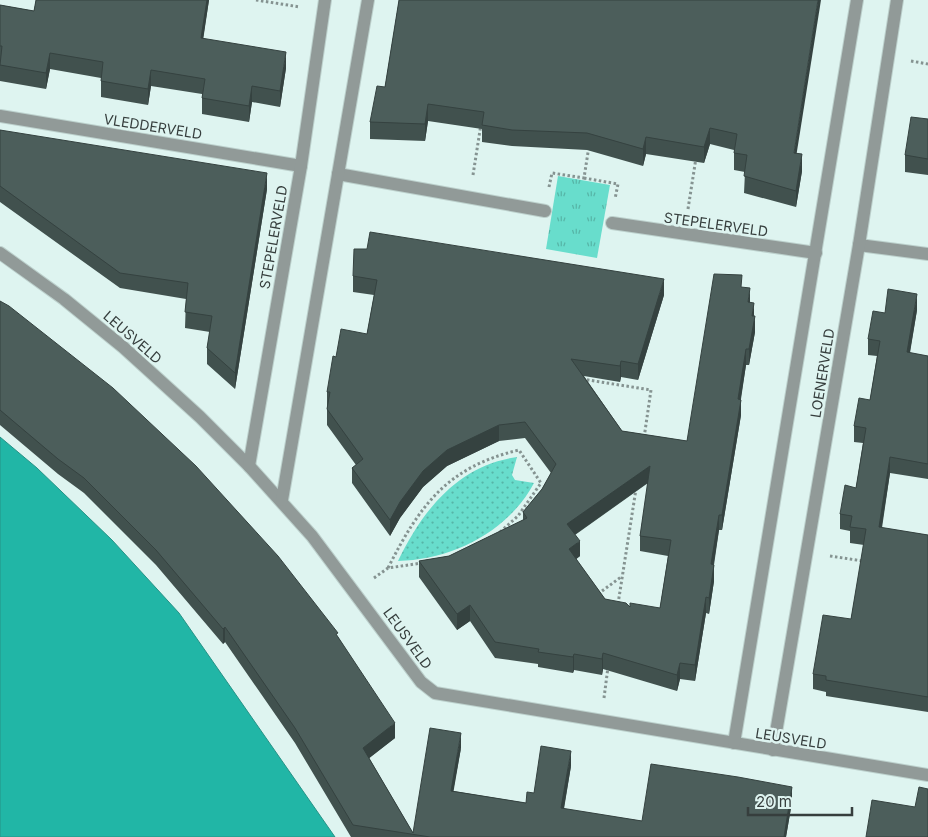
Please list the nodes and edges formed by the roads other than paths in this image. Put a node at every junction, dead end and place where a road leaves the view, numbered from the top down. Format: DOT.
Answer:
graph roads {
  1 [pos="368,0"];
  2 [pos="857,0"];
  3 [pos="897,0"];
  4 [pos="324,6"];
  5 [pos="0,116"];
  6 [pos="300,166"];
  7 [pos="338,174"];
  8 [pos="545,211"];
  9 [pos="612,223"];
  10 [pos="858,246"];
  11 [pos="0,253"];
  12 [pos="816,253"];
  13 [pos="928,254"];
  14 [pos="249,466"];
  15 [pos="282,500"];
  16 [pos="734,743"];
  17 [pos="773,750"];
  18 [pos="928,775"];
  1 -- 7 [label="street"];
  2 -- 12 [label="street, LOENERVELD"];
  3 -- 10 [label="street, LOENERVELD"];
  4 -- 6 [label="street, STEPELERVELD"];
  5 -- 6 [label="street, VLEDDERVELD"];
  6 -- 14 [label="street, STEPELERVELD"];
  7 -- 8 [label="street"];
  7 -- 15 [label="street"];
  9 -- 12 [label="street, STEPELERVELD"];
  10 -- 13 [label="street"];
  10 -- 17 [label="street, LOENERVELD"];
  11 -- 14 [label="street, LEUSVELD"];
  12 -- 16 [label="street, LOENERVELD"];
  14 -- 15 [label="street, LEUSVELD"];
  15 -- 16 [label="street, LEUSVELD"];
  16 -- 17 [label="street, LEUSVELD"];
  17 -- 18 [label="street, LEUSVELD"];
}
